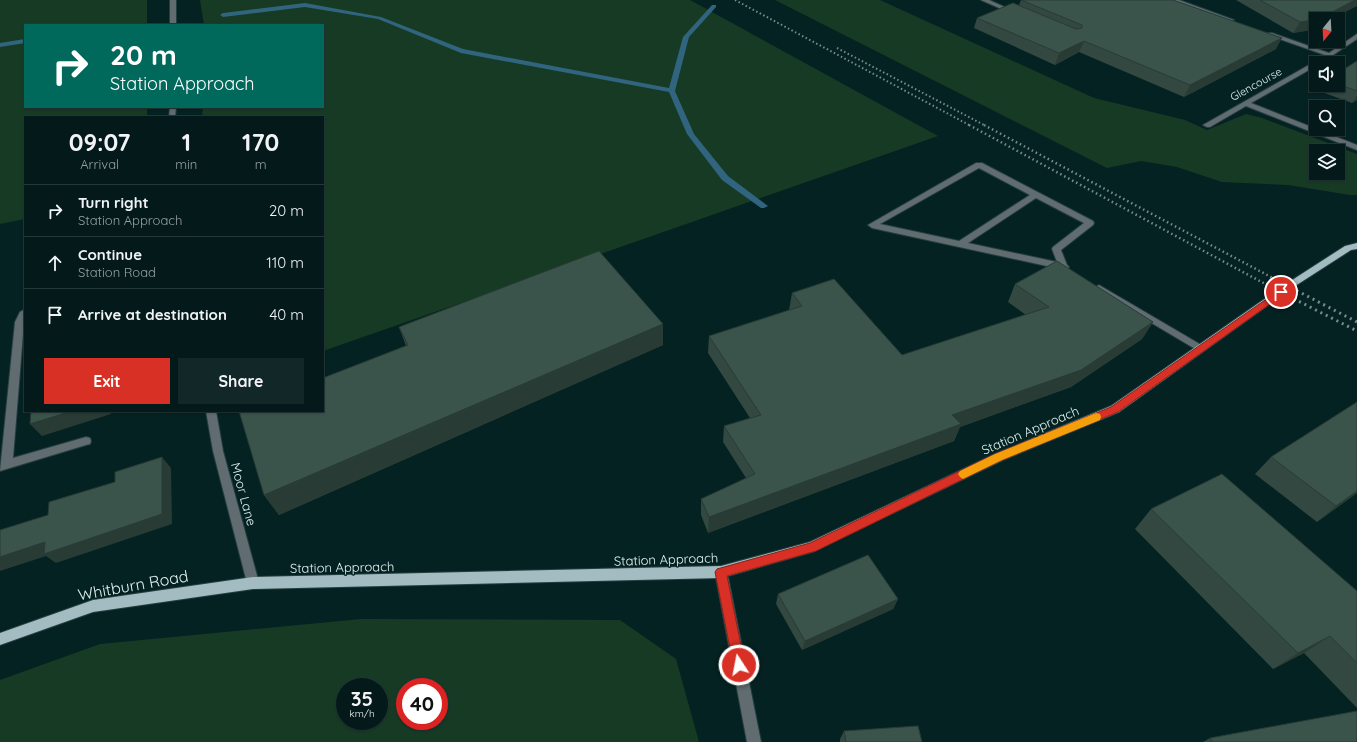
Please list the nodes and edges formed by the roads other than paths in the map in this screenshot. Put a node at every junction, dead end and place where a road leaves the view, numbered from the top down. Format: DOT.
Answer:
graph roads {
  1 [pos="173,0"];
  2 [pos="984,0"];
  3 [pos="1174,0"];
  4 [pos="1024,16"];
  5 [pos="173,24"];
  6 [pos="1241,24"];
  7 [pos="1263,32"];
  8 [pos="1357,36"];
  9 [pos="1330,55"];
  10 [pos="1309,67"];
  11 [pos="1245,103"];
  12 [pos="1208,124"];
  13 [pos="1357,148"];
  14 [pos="1035,195"];
  15 [pos="961,244"];
  16 [pos="1357,246"];
  17 [pos="1063,266"];
  18 [pos="1076,274"];
  19 [pos="1088,281"];
  20 [pos="24,313"];
  21 [pos="1200,348"];
  22 [pos="211,412"];
  23 [pos="86,441"];
  24 [pos="4,465"];
  25 [pos="721,572"];
  26 [pos="253,583"];
  27 [pos="0,639"];
  28 [pos="754,742"];
  1 -- 5 [label="street"];
  2 -- 4 [label="street"];
  3 -- 6 [label="street"];
  7 -- 9 [label="street"];
  8 -- 9 [label="street, Glencourse"];
  10 -- 11 [label="street, Glencourse"];
  11 -- 12 [label="street, Glencourse"];
  11 -- 13 [label="street"];
  14 -- 15 [label="street"];
  14 -- 15 [label="street"];
  14 -- 17 [label="street"];
  15 -- 17 [label="street"];
  16 -- 21 [label="main road, Station Approach"];
  17 -- 18 [label="street"];
  19 -- 21 [label="street"];
  20 -- 24 [label="street"];
  21 -- 25 [label="main road, Station Approach"];
  22 -- 26 [label="street, Moor Lane"];
  23 -- 24 [label="street"];
  25 -- 26 [label="main road, Station Approach"];
  25 -- 28 [label="street"];
  26 -- 27 [label="main road, Whitburn Road"];
}
